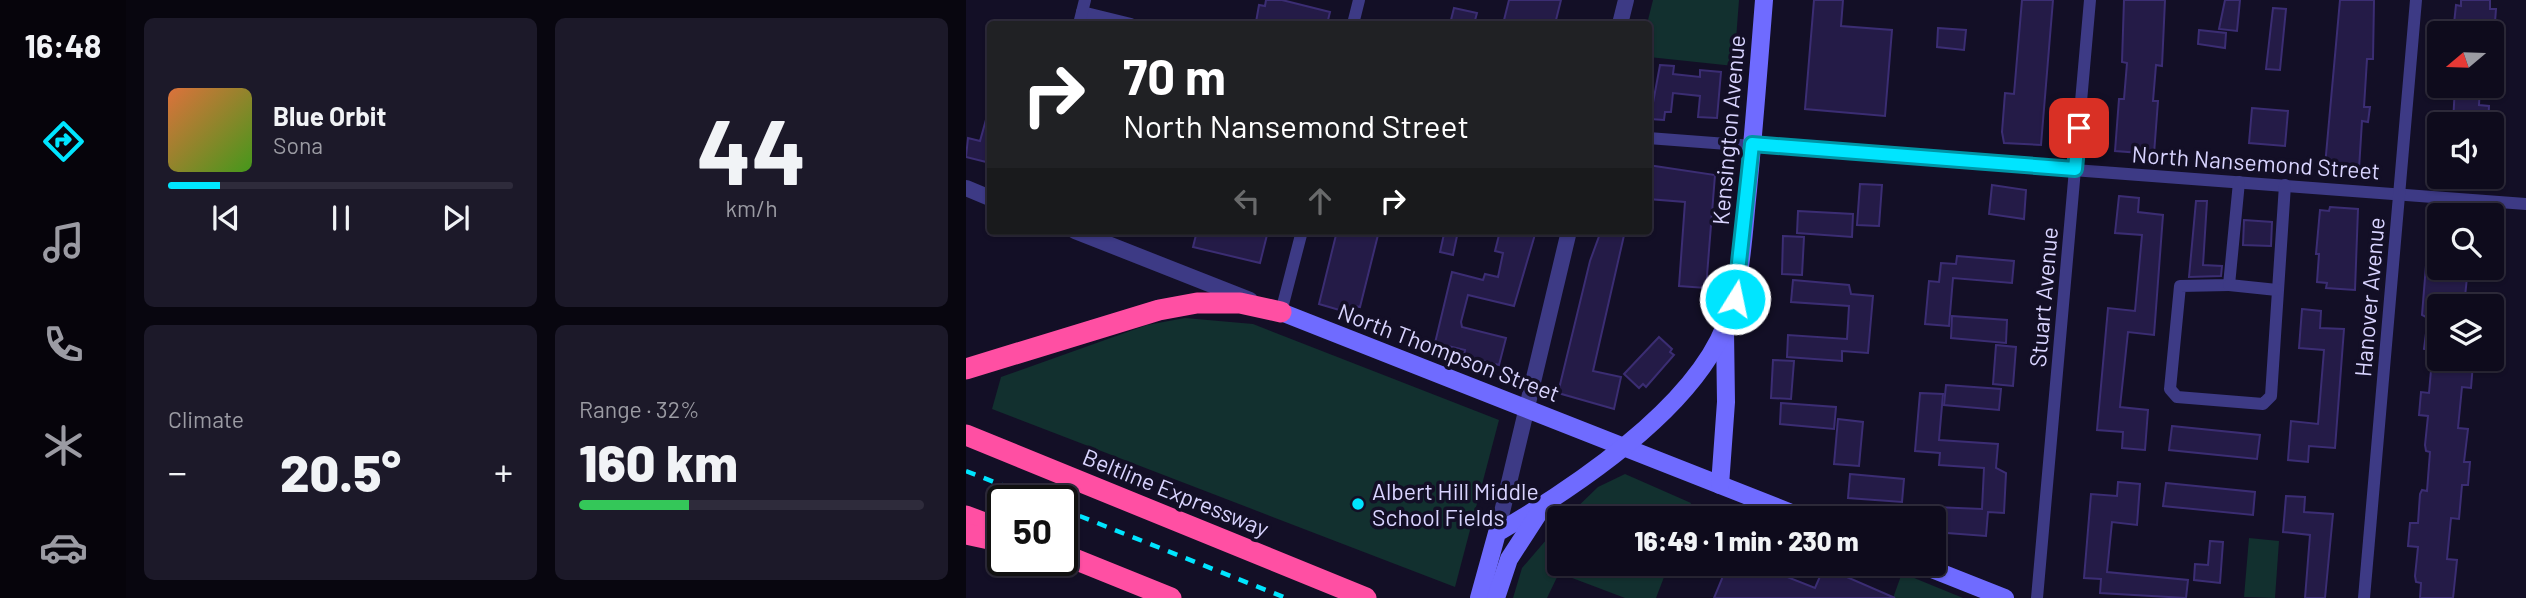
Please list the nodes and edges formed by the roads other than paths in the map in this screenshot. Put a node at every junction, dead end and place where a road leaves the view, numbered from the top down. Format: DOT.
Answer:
graph roads {
  1 [pos="1359,0"];
  2 [pos="1626,0"];
  3 [pos="1764,0"];
  4 [pos="2090,0"];
  5 [pos="2416,0"];
  6 [pos="1082,12"];
  7 [pos="1119,21"];
  8 [pos="1354,21"];
  9 [pos="1621,21"];
  10 [pos="1652,138"];
  11 [pos="1752,144"];
  12 [pos="2075,169"];
  13 [pos="2239,182"];
  14 [pos="2285,185"];
  15 [pos="966,188"];
  16 [pos="2399,194"];
  17 [pos="987,197"];
  18 [pos="2526,204"];
  19 [pos="1086,235"];
  20 [pos="1301,235"];
  21 [pos="1568,235"];
  22 [pos="2229,285"];
  23 [pos="2277,290"];
  24 [pos="1281,312"];
  25 [pos="1725,328"];
  26 [pos="966,369"];
  27 [pos="1526,409"];
  28 [pos="966,435"];
  29 [pos="1623,445"];
  30 [pos="1720,485"];
  31 [pos="1544,504"];
  32 [pos="1773,506"];
  33 [pos="966,516"];
  34 [pos="987,524"];
  35 [pos="1496,533"];
  36 [pos="966,534"];
  37 [pos="987,539"];
  38 [pos="1078,561"];
  39 [pos="1946,575"];
  40 [pos="1485,597"];
  41 [pos="1171,598"];
  42 [pos="1366,598"];
  43 [pos="2005,598"];
  44 [pos="2037,598"];
  45 [pos="2364,598"];
  1 -- 8 [label="street"];
  2 -- 9 [label="street"];
  3 -- 11 [label="main road, Kensington Avenue"];
  4 -- 12 [label="street, Stuart Avenue"];
  5 -- 16 [label="street, Hanover Avenue"];
  6 -- 7 [label="street"];
  10 -- 11 [label="street, North Nansemond Street"];
  11 -- 12 [label="street, North Nansemond Street"];
  11 -- 25 [label="main road, Kensington Avenue"];
  12 -- 13 [label="street, North Nansemond Street"];
  12 -- 44 [label="street, Stuart Avenue"];
  13 -- 14 [label="street, North Nansemond Street"];
  13 -- 22 [label="street"];
  14 -- 16 [label="street, North Nansemond Street"];
  14 -- 23 [label="street"];
  15 -- 17 [label="street"];
  16 -- 18 [label="street, North Nansemond Street"];
  16 -- 45 [label="street, Hanover Avenue"];
  19 -- 24 [label="street, North Thompson Street"];
  20 -- 24 [label="street"];
  21 -- 27 [label="street"];
  22 -- 23 [label="street"];
  22 -- 23 [label="street"];
  24 -- 26 [label="highway"];
  24 -- 27 [label="main road, North Thompson Street"];
  25 -- 29 [label="main road, Kensington Avenue"];
  25 -- 30 [label="main road"];
  27 -- 29 [label="main road, North Thompson Street"];
  27 -- 35 [label="street"];
  28 -- 42 [label="highway, Beltline Expressway"];
  29 -- 30 [label="main road, North Thompson Street"];
  29 -- 31 [label="main road, Kensington Avenue"];
  30 -- 32 [label="main road, North Thompson Street"];
  31 -- 35 [label="main road, Kensington Avenue"];
  31 -- 40 [label="main road"];
  33 -- 34 [label="highway"];
  35 -- 40 [label="main road"];
  36 -- 37 [label="highway"];
  38 -- 41 [label="highway"];
  39 -- 43 [label="main road"];
}
